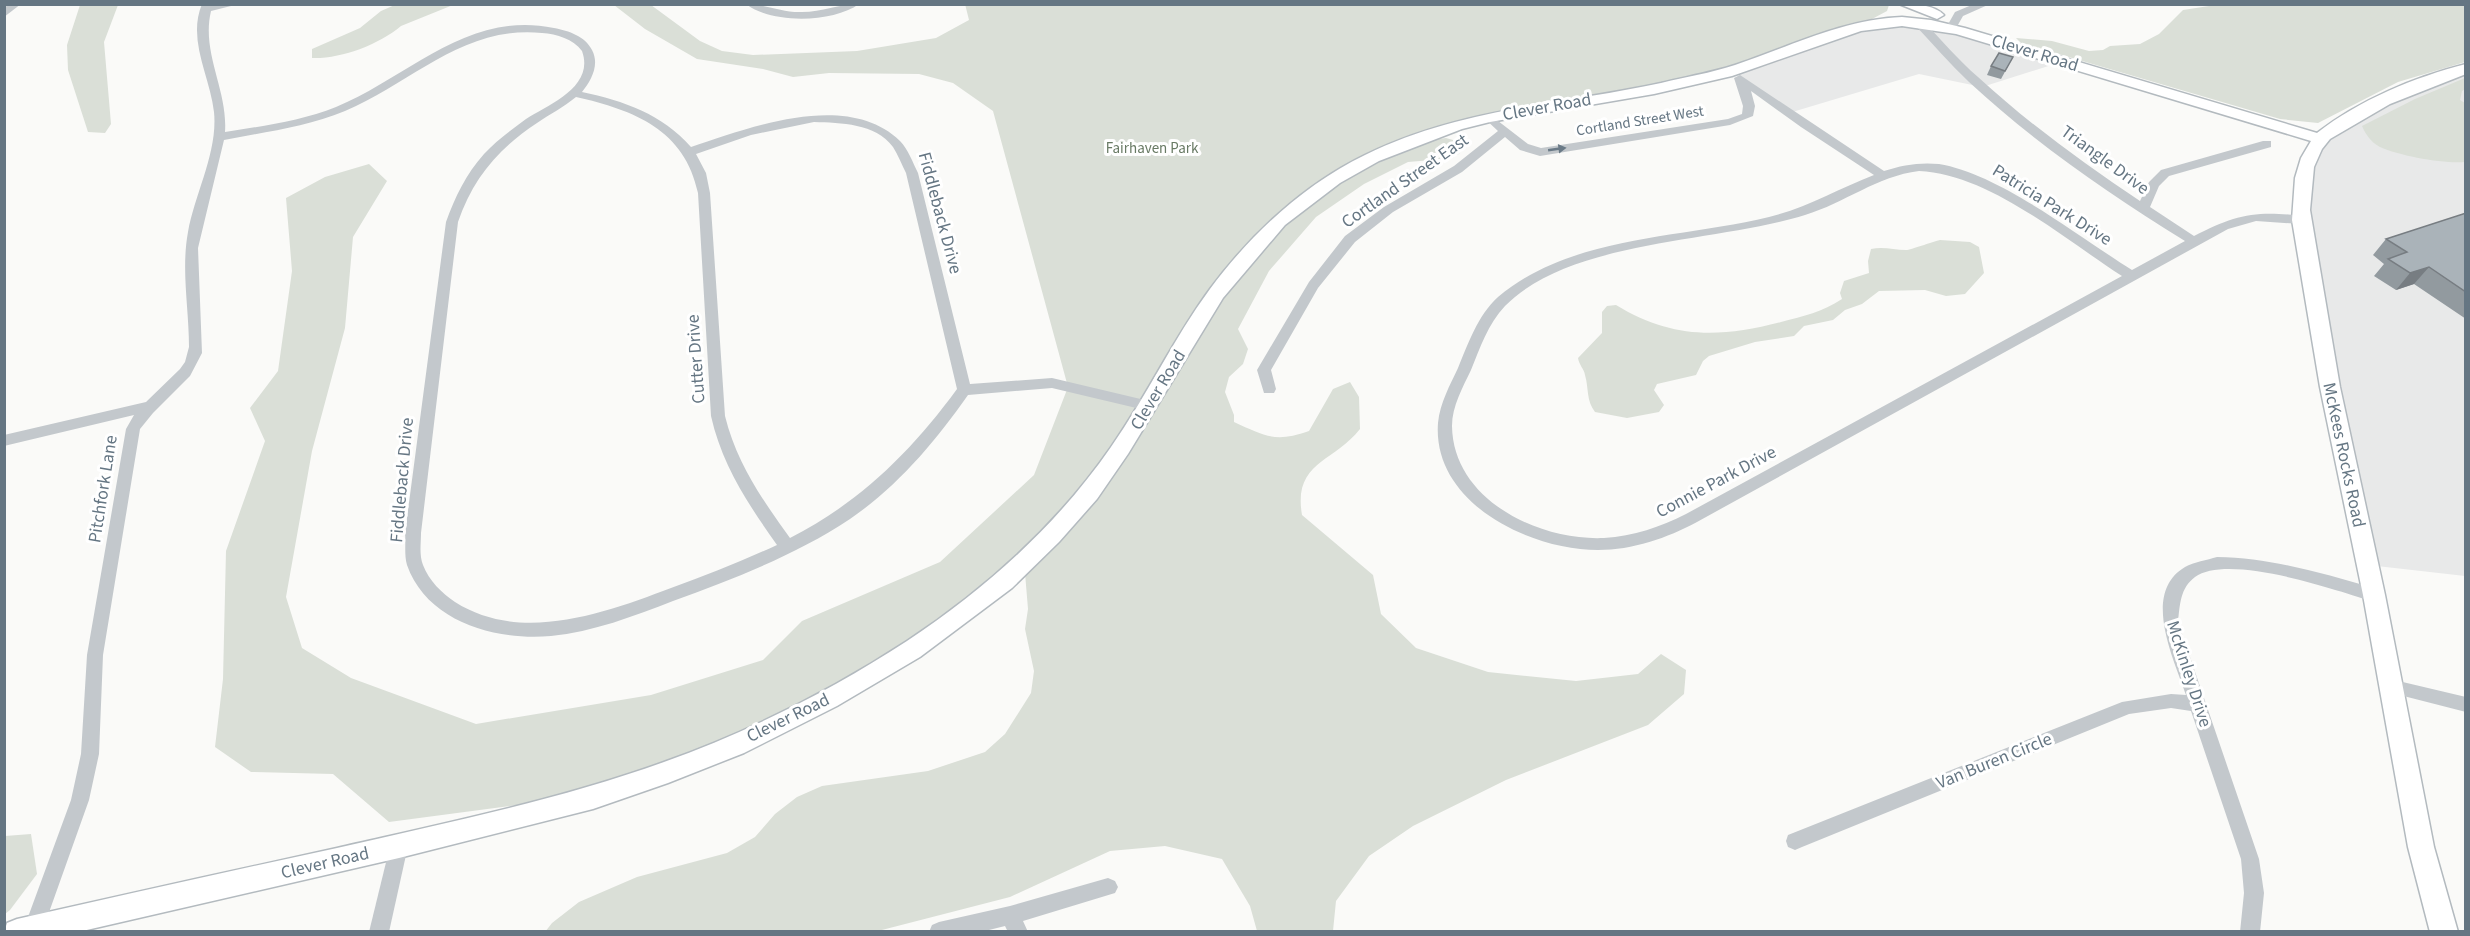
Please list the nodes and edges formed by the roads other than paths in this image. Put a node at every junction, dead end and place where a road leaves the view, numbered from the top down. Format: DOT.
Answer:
graph roads {
  1 [pos="16,4"];
  2 [pos="234,4"];
  3 [pos="751,4"];
  4 [pos="854,4"];
  5 [pos="1889,4"];
  6 [pos="1904,4"];
  7 [pos="1985,4"];
  8 [pos="206,7"];
  9 [pos="4,14"];
  10 [pos="1919,22"];
  11 [pos="1953,22"];
  12 [pos="1857,27"];
  13 [pos="2466,69"];
  14 [pos="1737,75"];
  15 [pos="576,94"];
  16 [pos="1489,117"];
  17 [pos="1505,131"];
  18 [pos="219,137"];
  19 [pos="2320,139"];
  20 [pos="2267,144"];
  21 [pos="690,152"];
  22 [pos="1881,174"];
  23 [pos="2143,209"];
  24 [pos="2301,220"];
  25 [pos="2194,241"];
  26 [pos="2132,276"];
  27 [pos="1269,389"];
  28 [pos="964,390"];
  29 [pos="1149,406"];
  30 [pos="147,407"];
  31 [pos="4,441"];
  32 [pos="787,547"];
  33 [pos="2374,595"];
  34 [pos="2390,686"];
  35 [pos="2198,704"];
  36 [pos="2466,705"];
  37 [pos="1795,840"];
  38 [pos="399,846"];
  39 [pos="1107,887"];
  40 [pos="1014,923"];
  41 [pos="26,930"];
  42 [pos="379,932"];
  43 [pos="939,932"];
  44 [pos="2250,932"];
  45 [pos="2444,932"];
  1 -- 9 [label="street"];
  2 -- 8 [label="street"];
  3 -- 4 [label="street"];
  5 -- 12 [label="street"];
  6 -- 10 [label="street"];
  6 -- 11 [label="street"];
  7 -- 11 [label="street"];
  8 -- 18 [label="street, Pitchfork Lane"];
  10 -- 11 [label="street, Clever Road"];
  10 -- 12 [label="street, Clever Road"];
  10 -- 23 [label="street, Triangle Drive"];
  11 -- 19 [label="street, Clever Road"];
  12 -- 14 [label="street, Clever Road"];
  13 -- 19 [label="street"];
  14 -- 16 [label="street, Clever Road"];
  17 -- 14 [label="street, Cortland Street West, one-way"];
  14 -- 22 [label="street"];
  15 -- 18 [label="street"];
  15 -- 21 [label="street"];
  15 -- 32 [label="street, Fiddleback Drive"];
  16 -- 17 [label="street"];
  16 -- 29 [label="street, Clever Road"];
  17 -- 27 [label="street, Cortland Street East"];
  18 -- 30 [label="street, Pitchfork Lane"];
  19 -- 24 [label="street, McKees Rocks Road"];
  20 -- 23 [label="street"];
  21 -- 28 [label="street, Fiddleback Drive"];
  21 -- 32 [label="street, Cutter Drive"];
  22 -- 26 [label="street, Patricia Park Drive"];
  22 -- 26 [label="street, Connie Park Drive"];
  23 -- 25 [label="street, Triangle Drive"];
  24 -- 25 [label="street"];
  24 -- 33 [label="street, McKees Rocks Road"];
  25 -- 26 [label="street, Connie Park Drive"];
  28 -- 29 [label="street"];
  28 -- 32 [label="street, Fiddleback Drive"];
  29 -- 38 [label="street, Clever Road"];
  30 -- 31 [label="street"];
  30 -- 41 [label="street, Pitchfork Lane"];
  33 -- 34 [label="street, McKees Rocks Road"];
  33 -- 35 [label="street, McKinley Drive"];
  34 -- 36 [label="street"];
  34 -- 45 [label="street, McKees Rocks Road"];
  35 -- 37 [label="street, Van Buren Circle"];
  35 -- 44 [label="street, McKinley Drive"];
  38 -- 41 [label="street, Clever Road"];
  38 -- 42 [label="street"];
  39 -- 40 [label="street"];
  40 -- 43 [label="street"];
}
